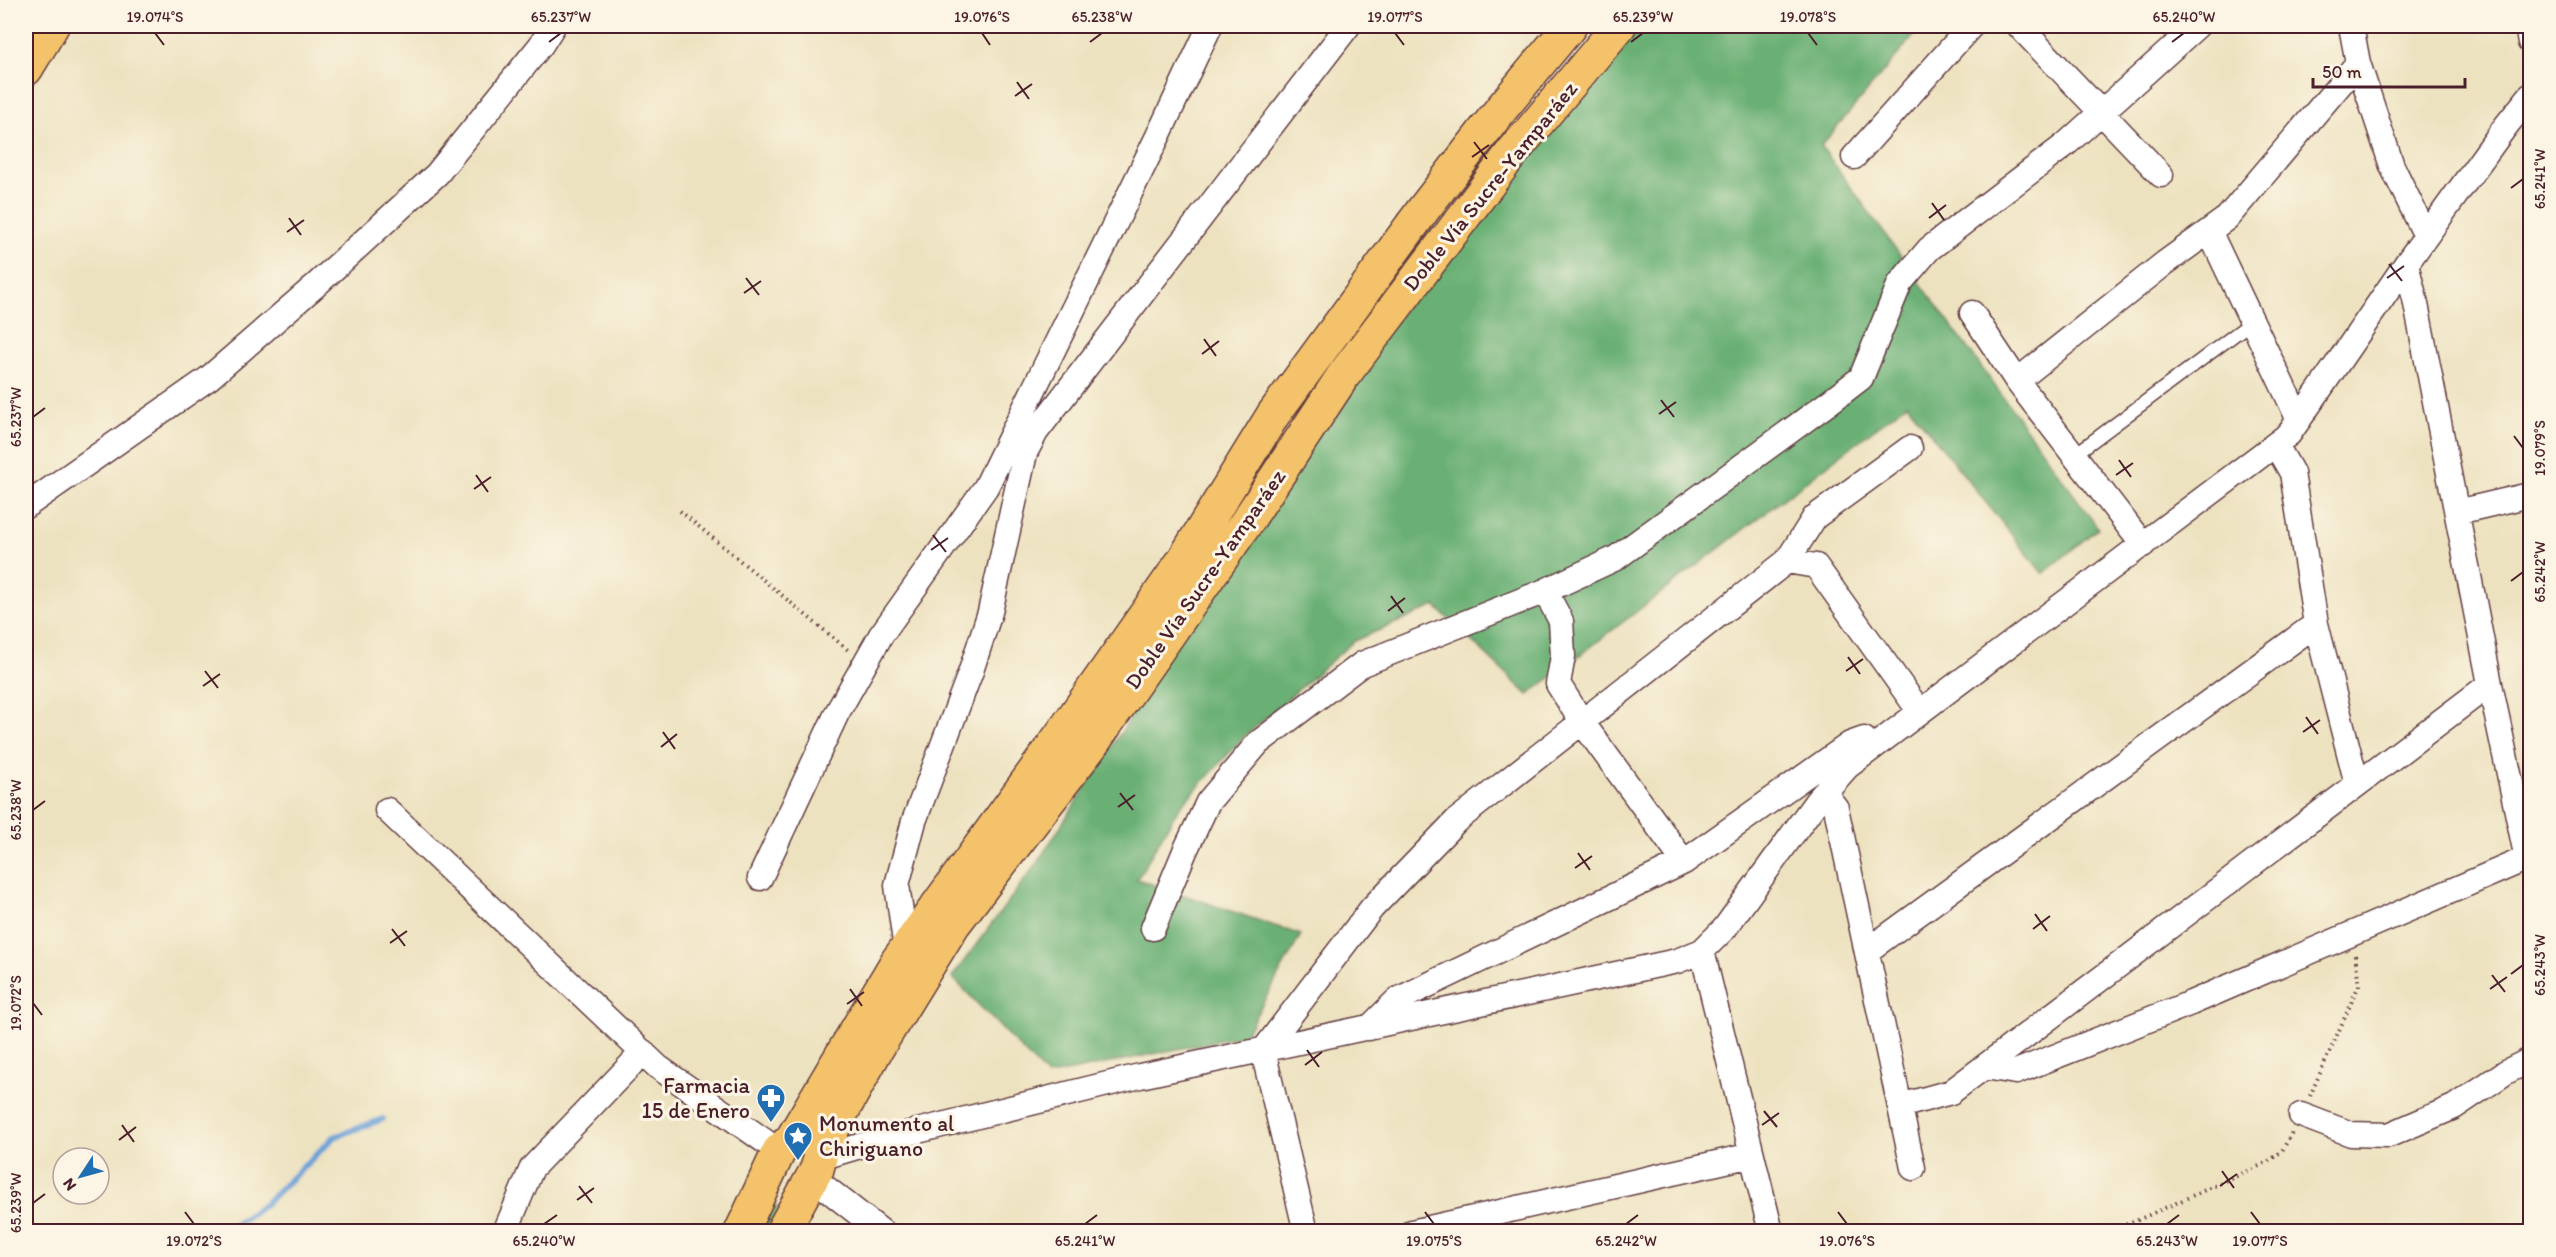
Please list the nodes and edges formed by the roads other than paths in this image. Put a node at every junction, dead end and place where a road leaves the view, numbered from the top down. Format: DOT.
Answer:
graph roads {
  1 [pos="52,26"];
  2 [pos="553,26"];
  3 [pos="1210,26"];
  4 [pos="1348,26"];
  5 [pos="1570,26"];
  6 [pos="1619,26"];
  7 [pos="1971,26"];
  8 [pos="2019,26"];
  9 [pos="2197,26"];
  10 [pos="2351,26"];
  11 [pos="2527,26"];
  12 [pos="2530,42"];
  13 [pos="2358,63"];
  14 [pos="26,69"];
  15 [pos="2530,96"];
  16 [pos="2102,112"];
  17 [pos="1854,157"];
  18 [pos="2162,175"];
  19 [pos="2209,231"];
  20 [pos="2426,236"];
  21 [pos="2406,264"];
  22 [pos="1971,313"];
  23 [pos="2253,321"];
  24 [pos="2017,381"];
  25 [pos="2299,420"];
  26 [pos="2276,445"];
  27 [pos="1017,446"];
  28 [pos="1910,448"];
  29 [pos="2074,455"];
  30 [pos="2530,495"];
  31 [pos="26,506"];
  32 [pos="2457,512"];
  33 [pos="2143,545"];
  34 [pos="1787,561"];
  35 [pos="1545,591"];
  36 [pos="2316,624"];
  37 [pos="2490,684"];
  38 [pos="1914,717"];
  39 [pos="1582,722"];
  40 [pos="2357,784"];
  41 [pos="1824,793"];
  42 [pos="387,810"];
  43 [pos="2529,858"];
  44 [pos="1684,862"];
  45 [pos="760,879"];
  46 [pos="1153,928"];
  47 [pos="1702,951"];
  48 [pos="1866,951"];
  49 [pos="915,960"];
  50 [pos="1369,1028"];
  51 [pos="1263,1051"];
  52 [pos="643,1052"];
  53 [pos="2530,1060"];
  54 [pos="1984,1067"];
  55 [pos="1899,1106"];
  56 [pos="2301,1115"];
  57 [pos="1752,1155"];
  58 [pos="799,1163"];
  59 [pos="1913,1168"];
  60 [pos="505,1232"];
  61 [pos="741,1232"];
  62 [pos="782,1232"];
  63 [pos="882,1232"];
  64 [pos="1306,1232"];
  65 [pos="1412,1232"];
  66 [pos="1771,1232"];
  1 -- 14 [label="main road"];
  2 -- 31 [label="street"];
  3 -- 27 [label="street"];
  4 -- 27 [label="street"];
  5 -- 49 [label="main road, Doble Vía Sucre-Yamparáez"];
  6 -- 49 [label="main road, Doble Vía Sucre-Yamparáez"];
  7 -- 17 [label="street"];
  8 -- 16 [label="street"];
  9 -- 16 [label="street"];
  10 -- 13 [label="street"];
  11 -- 12 [label="street"];
  13 -- 19 [label="street"];
  13 -- 20 [label="street"];
  15 -- 20 [label="street"];
  16 -- 18 [label="street"];
  16 -- 35 [label="street"];
  19 -- 23 [label="street"];
  19 -- 24 [label="street"];
  20 -- 21 [label="street"];
  21 -- 25 [label="street"];
  21 -- 32 [label="street"];
  22 -- 24 [label="street"];
  23 -- 25 [label="street"];
  23 -- 29 [label="lane"];
  24 -- 29 [label="street"];
  25 -- 26 [label="street"];
  26 -- 33 [label="street"];
  26 -- 36 [label="street"];
  27 -- 45 [label="street"];
  27 -- 49 [label="street"];
  28 -- 34 [label="street"];
  29 -- 33 [label="street"];
  30 -- 32 [label="street"];
  32 -- 37 [label="street"];
  33 -- 38 [label="street"];
  34 -- 38 [label="street"];
  34 -- 39 [label="street"];
  35 -- 39 [label="street"];
  35 -- 46 [label="street"];
  36 -- 40 [label="street"];
  36 -- 48 [label="street"];
  37 -- 40 [label="street"];
  37 -- 43 [label="street"];
  38 -- 41 [label="street"];
  38 -- 44 [label="street"];
  39 -- 44 [label="street"];
  39 -- 51 [label="street"];
  40 -- 54 [label="street"];
  41 -- 47 [label="street"];
  41 -- 48 [label="street"];
  42 -- 52 [label="street"];
  43 -- 54 [label="street"];
  44 -- 50 [label="street"];
  47 -- 50 [label="street"];
  47 -- 57 [label="street"];
  48 -- 55 [label="street"];
  49 -- 58 [label="main road, Doble Vía Sucre-Yamparáez"];
  50 -- 51 [label="street"];
  51 -- 58 [label="street"];
  51 -- 64 [label="street"];
  52 -- 58 [label="street"];
  52 -- 60 [label="street"];
  53 -- 56 [label="street"];
  54 -- 55 [label="street"];
  55 -- 59 [label="street"];
  57 -- 65 [label="street"];
  57 -- 66 [label="street"];
  58 -- 61 [label="main road, Doble Vía Sucre-Yamparáez"];
  58 -- 62 [label="main road, Doble Vía Sucre-Yamparáez"];
  58 -- 63 [label="street"];
}
